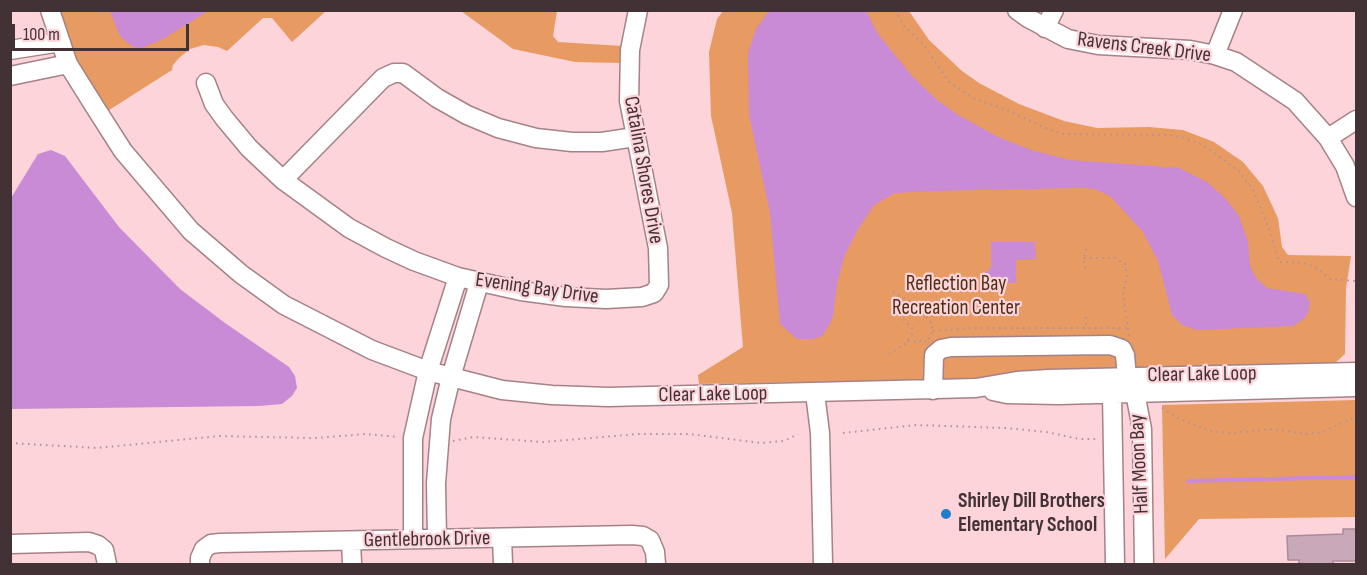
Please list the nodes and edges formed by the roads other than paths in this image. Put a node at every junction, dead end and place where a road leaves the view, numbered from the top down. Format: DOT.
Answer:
graph roads {
  1 [pos="50,10"];
  2 [pos="638,10"];
  3 [pos="1017,10"];
  4 [pos="1054,10"];
  5 [pos="1233,10"];
  6 [pos="1045,28"];
  7 [pos="61,42"];
  8 [pos="10,50"];
  9 [pos="1215,55"];
  10 [pos="68,64"];
  11 [pos="10,76"];
  12 [pos="206,83"];
  13 [pos="1356,120"];
  14 [pos="635,137"];
  15 [pos="1328,138"];
  16 [pos="283,180"];
  17 [pos="1356,197"];
  18 [pos="458,277"];
  19 [pos="479,283"];
  20 [pos="654,293"];
  21 [pos="428,371"];
  22 [pos="1356,372"];
  23 [pos="451,377"];
  24 [pos="1131,385"];
  25 [pos="1356,387"];
  26 [pos="976,388"];
  27 [pos="933,390"];
  28 [pos="816,393"];
  29 [pos="1112,394"];
  30 [pos="502,538"];
  31 [pos="437,539"];
  32 [pos="413,540"];
  33 [pos="351,541"];
  34 [pos="10,544"];
  35 [pos="202,557"];
  36 [pos="106,564"];
  37 [pos="352,564"];
  38 [pos="503,564"];
  39 [pos="656,564"];
  40 [pos="823,564"];
  41 [pos="1115,564"];
  42 [pos="1144,564"];
  1 -- 7 [label="street"];
  2 -- 14 [label="street, Catalina Shores Drive"];
  3 -- 6 [label="street, Ravens Creek Drive"];
  4 -- 6 [label="street"];
  5 -- 9 [label="street"];
  6 -- 9 [label="street, Ravens Creek Drive"];
  7 -- 8 [label="street"];
  7 -- 10 [label="street"];
  9 -- 15 [label="street, Ravens Creek Drive"];
  10 -- 11 [label="street"];
  10 -- 21 [label="street, Clear Lake Loop"];
  12 -- 16 [label="street, Evening Bay Drive"];
  13 -- 15 [label="street"];
  14 -- 16 [label="street"];
  14 -- 20 [label="street, Catalina Shores Drive"];
  15 -- 17 [label="street, Ravens Creek Drive"];
  16 -- 18 [label="street, Evening Bay Drive"];
  18 -- 19 [label="street, Evening Bay Drive"];
  18 -- 21 [label="street"];
  19 -- 20 [label="street, Evening Bay Drive"];
  19 -- 23 [label="street"];
  21 -- 23 [label="street, Clear Lake Loop"];
  21 -- 32 [label="street"];
  22 -- 24 [label="street, Clear Lake Loop"];
  23 -- 28 [label="street, Clear Lake Loop"];
  23 -- 31 [label="street"];
  24 -- 25 [label="street, Clear Lake Loop"];
  24 -- 26 [label="street, Clear Lake Loop"];
  24 -- 27 [label="street, Half Moon Bay"];
  24 -- 29 [label="street, Clear Lake Loop"];
  24 -- 42 [label="street, Half Moon Bay"];
  26 -- 27 [label="street, Clear Lake Loop"];
  26 -- 29 [label="street, Clear Lake Loop"];
  27 -- 28 [label="street, Clear Lake Loop"];
  28 -- 40 [label="street"];
  29 -- 41 [label="street, Half Moon Bay"];
  30 -- 31 [label="street, Gentlebrook Drive"];
  30 -- 38 [label="street"];
  30 -- 39 [label="street, Gentlebrook Drive"];
  31 -- 32 [label="street, Gentlebrook Drive"];
  32 -- 33 [label="street, Gentlebrook Drive"];
  33 -- 35 [label="street, Gentlebrook Drive"];
  33 -- 37 [label="street"];
  34 -- 36 [label="street"];
}
